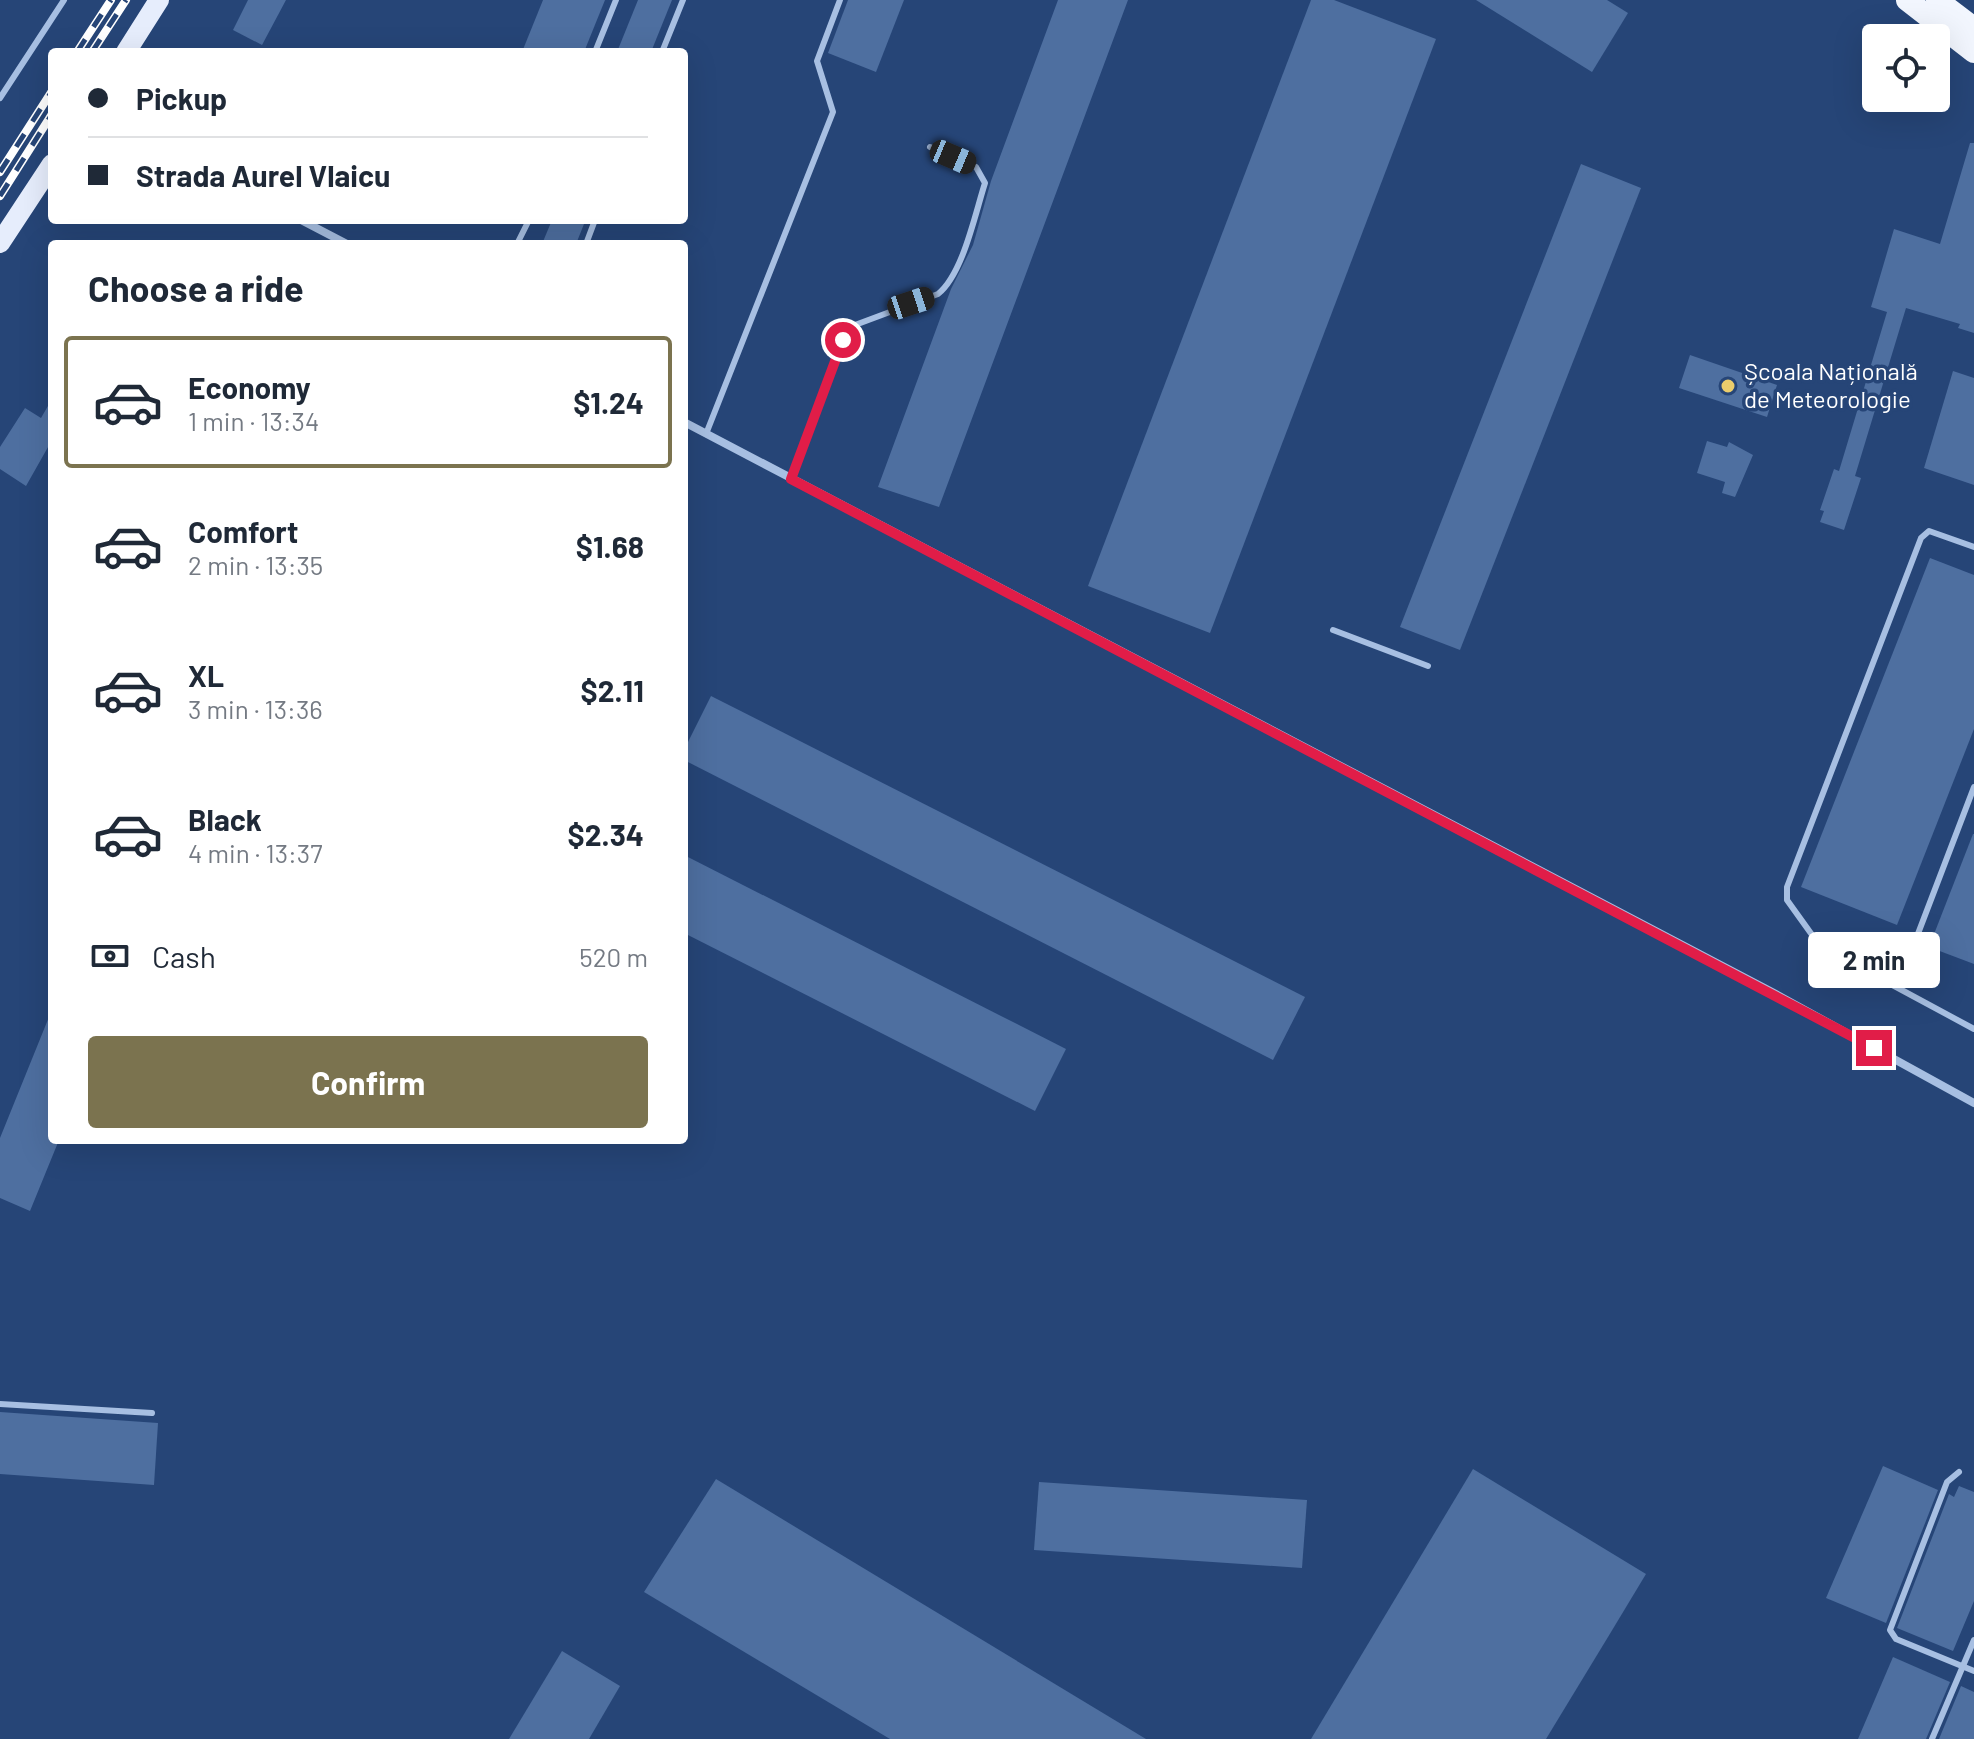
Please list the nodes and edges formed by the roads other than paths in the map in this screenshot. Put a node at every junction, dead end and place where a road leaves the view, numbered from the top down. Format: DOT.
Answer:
graph roads {
  1 [pos="64,0"];
  2 [pos="159,0"];
  3 [pos="616,0"];
  4 [pos="683,0"];
  5 [pos="840,0"];
  6 [pos="1907,0"];
  7 [pos="1937,0"];
  8 [pos="1974,28"];
  9 [pos="129,48"];
  10 [pos="597,48"];
  11 [pos="664,48"];
  12 [pos="1974,52"];
  13 [pos="0,98"];
  14 [pos="930,147"];
  15 [pos="48,170"];
  16 [pos="309,224"];
  17 [pos="339,240"];
  18 [pos="0,243"];
  19 [pos="688,424"];
  20 [pos="706,434"];
  21 [pos="791,479"];
  22 [pos="1974,547"];
  23 [pos="1333,630"];
  24 [pos="1428,666"];
  25 [pos="1974,787"];
  26 [pos="1898,986"];
  27 [pos="1974,1029"];
  28 [pos="1974,1103"];
  29 [pos="0,1404"];
  30 [pos="152,1413"];
  31 [pos="1959,1472"];
  32 [pos="1974,1640"];
  33 [pos="1962,1667"];
  34 [pos="1974,1671"];
  35 [pos="1932,1739"];
  1 -- 13 [label="lane"];
  2 -- 9 [label="main road"];
  3 -- 10 [label="lane"];
  4 -- 11 [label="lane"];
  5 -- 20 [label="lane"];
  6 -- 12 [label="highway"];
  7 -- 8 [label="highway"];
  14 -- 21 [label="lane"];
  15 -- 18 [label="main road"];
  16 -- 17 [label="street"];
  19 -- 20 [label="street"];
  20 -- 21 [label="street"];
  21 -- 28 [label="street"];
  22 -- 26 [label="lane"];
  23 -- 24 [label="lane"];
  25 -- 26 [label="lane"];
  26 -- 27 [label="lane"];
  29 -- 30 [label="lane"];
  31 -- 33 [label="lane"];
  32 -- 33 [label="lane"];
  33 -- 34 [label="lane"];
  33 -- 35 [label="lane"];
}
